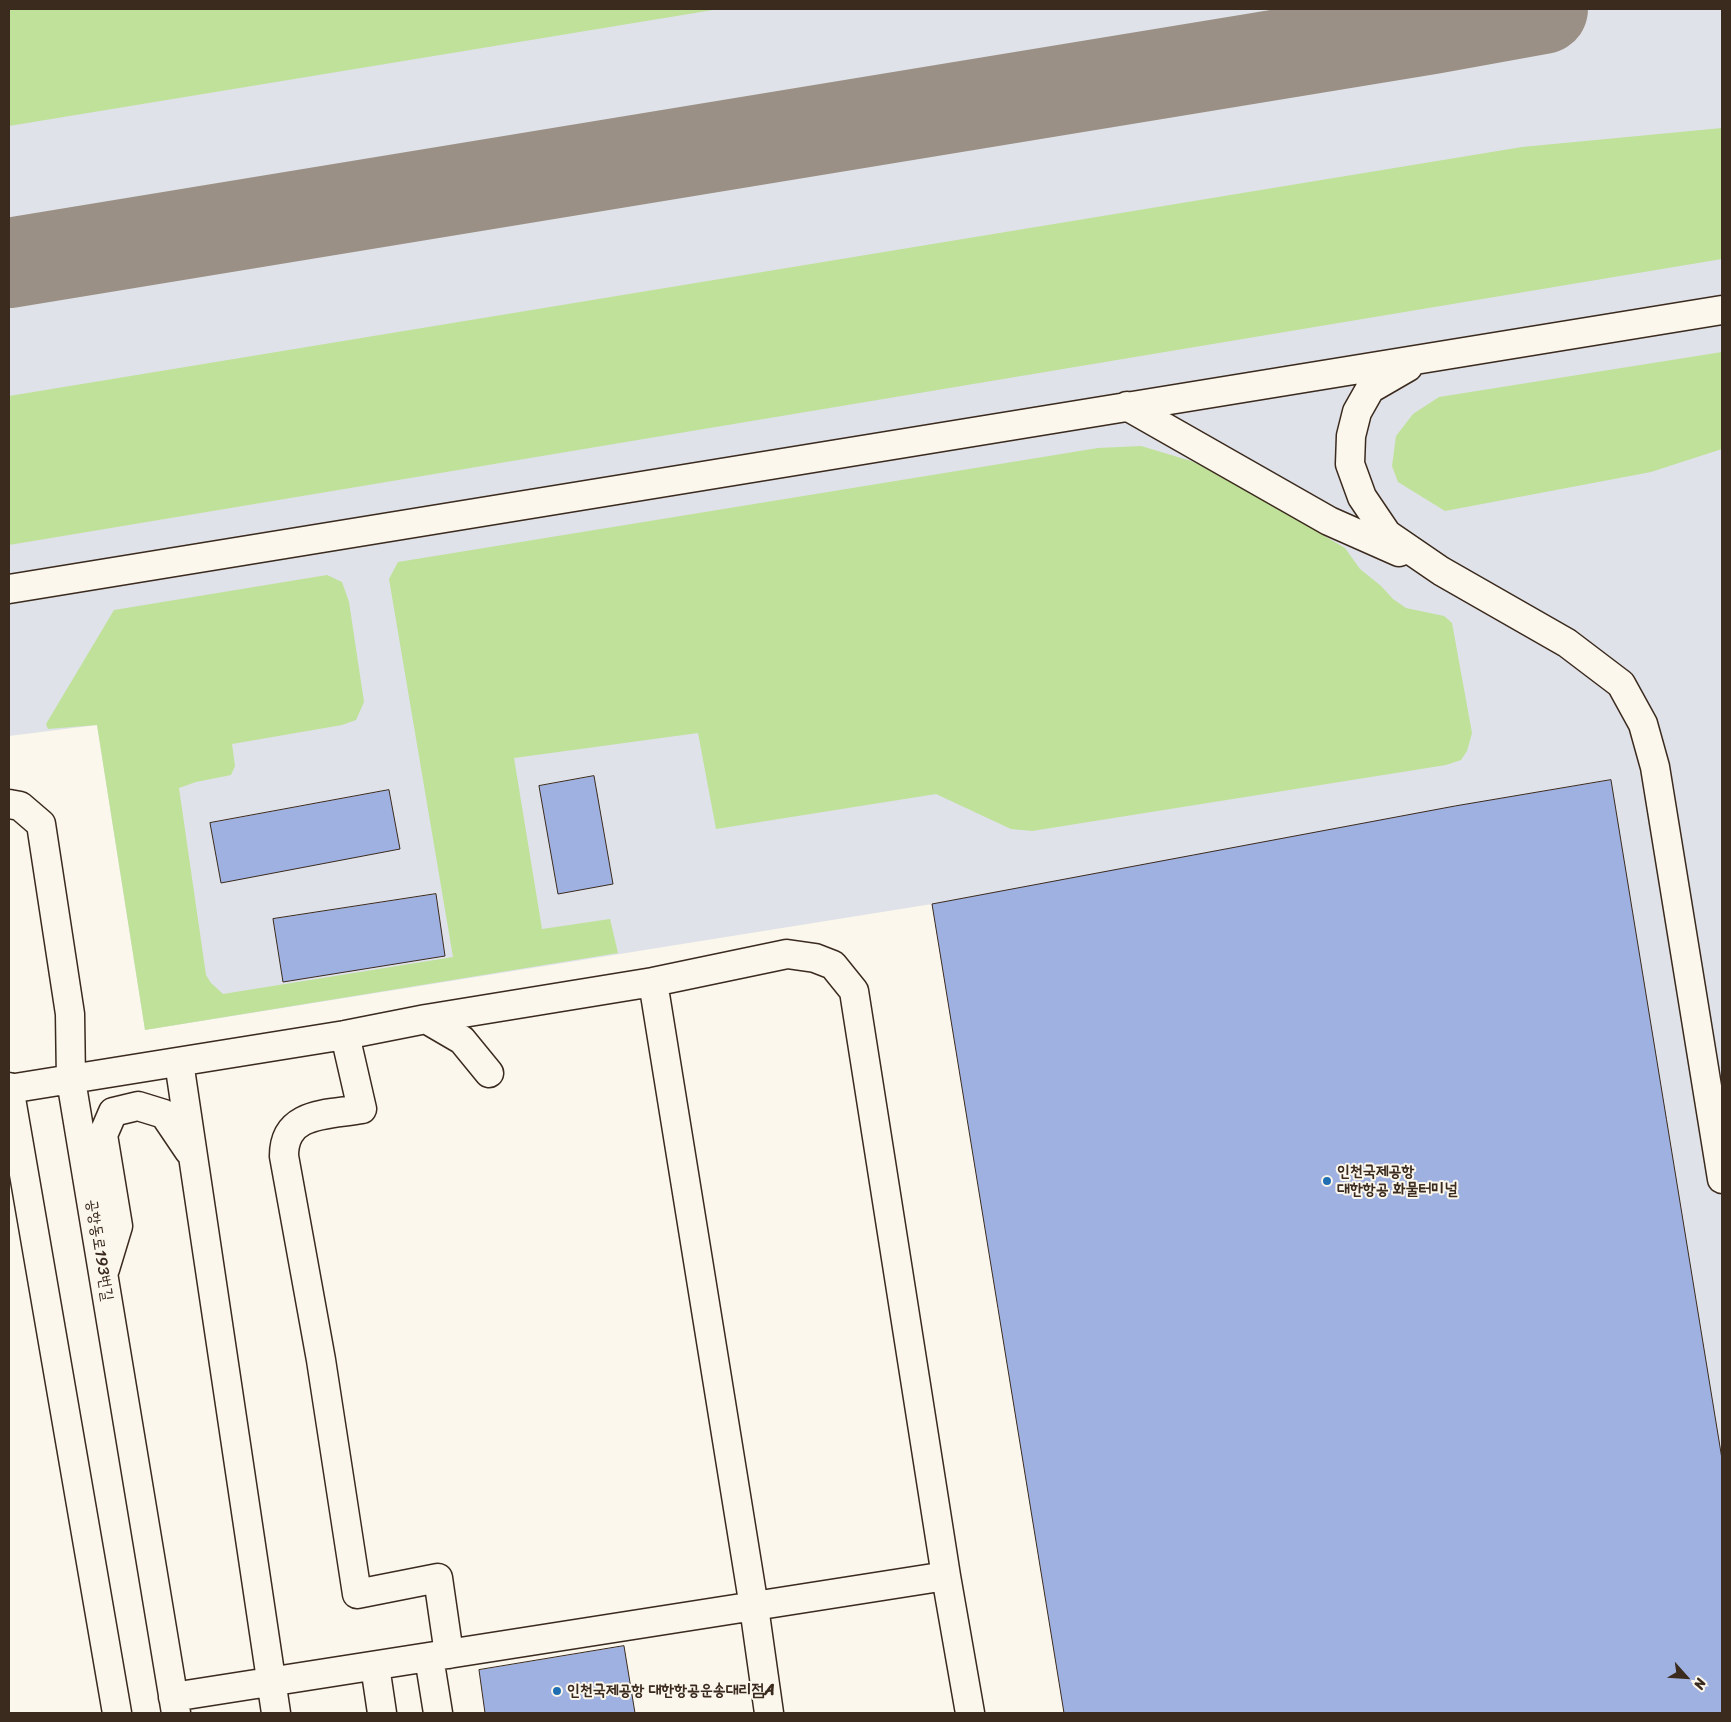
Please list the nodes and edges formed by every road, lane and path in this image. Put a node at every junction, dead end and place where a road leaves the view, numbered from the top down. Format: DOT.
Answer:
graph roads {
  1 [pos="1722,310"];
  2 [pos="1425,358"];
  3 [pos="1127,406"];
  4 [pos="1441,571"];
  5 [pos="9,589"];
  6 [pos="9,804"];
  7 [pos="653,982"];
  8 [pos="426,1019"];
  9 [pos="345,1035"];
  10 [pos="179,1062"];
  11 [pos="489,1073"];
  12 [pos="71,1080"];
  13 [pos="9,1088"];
  14 [pos="193,1157"];
  15 [pos="1722,1178"];
  16 [pos="103,1275"];
  17 [pos="946,1576"];
  18 [pos="754,1606"];
  19 [pos="439,1656"];
  20 [pos="374,1666"];
  21 [pos="270,1682"];
  22 [pos="175,1705"];
  23 [pos="118,1713"];
  24 [pos="276,1713"];
  25 [pos="382,1713"];
  26 [pos="438,1713"];
  27 [pos="769,1713"];
  28 [pos="970,1713"];
  1 -- 2 [label="lane"];
  2 -- 3 [label="lane"];
  2 -- 4 [label="lane"];
  3 -- 4 [label="lane"];
  3 -- 5 [label="lane"];
  4 -- 15 [label="lane"];
  6 -- 12 [label="lane, 공항동로193번길"];
  7 -- 8 [label="lane"];
  7 -- 17 [label="lane"];
  7 -- 18 [label="lane"];
  8 -- 9 [label="lane"];
  8 -- 11 [label="lane"];
  9 -- 10 [label="lane"];
  9 -- 19 [label="lane"];
  10 -- 12 [label="lane"];
  10 -- 14 [label="lane"];
  12 -- 13 [label="lane"];
  12 -- 16 [label="lane, 공항동로193번길"];
  13 -- 23 [label="lane"];
  14 -- 16 [label="lane"];
  14 -- 21 [label="lane"];
  16 -- 22 [label="lane, 공항동로193번길"];
  17 -- 18 [label="lane"];
  17 -- 28 [label="lane"];
  18 -- 19 [label="lane"];
  18 -- 27 [label="lane"];
  19 -- 20 [label="lane"];
  19 -- 26 [label="lane"];
  20 -- 21 [label="lane"];
  20 -- 25 [label="lane"];
  21 -- 22 [label="lane"];
  21 -- 24 [label="lane"];
}
